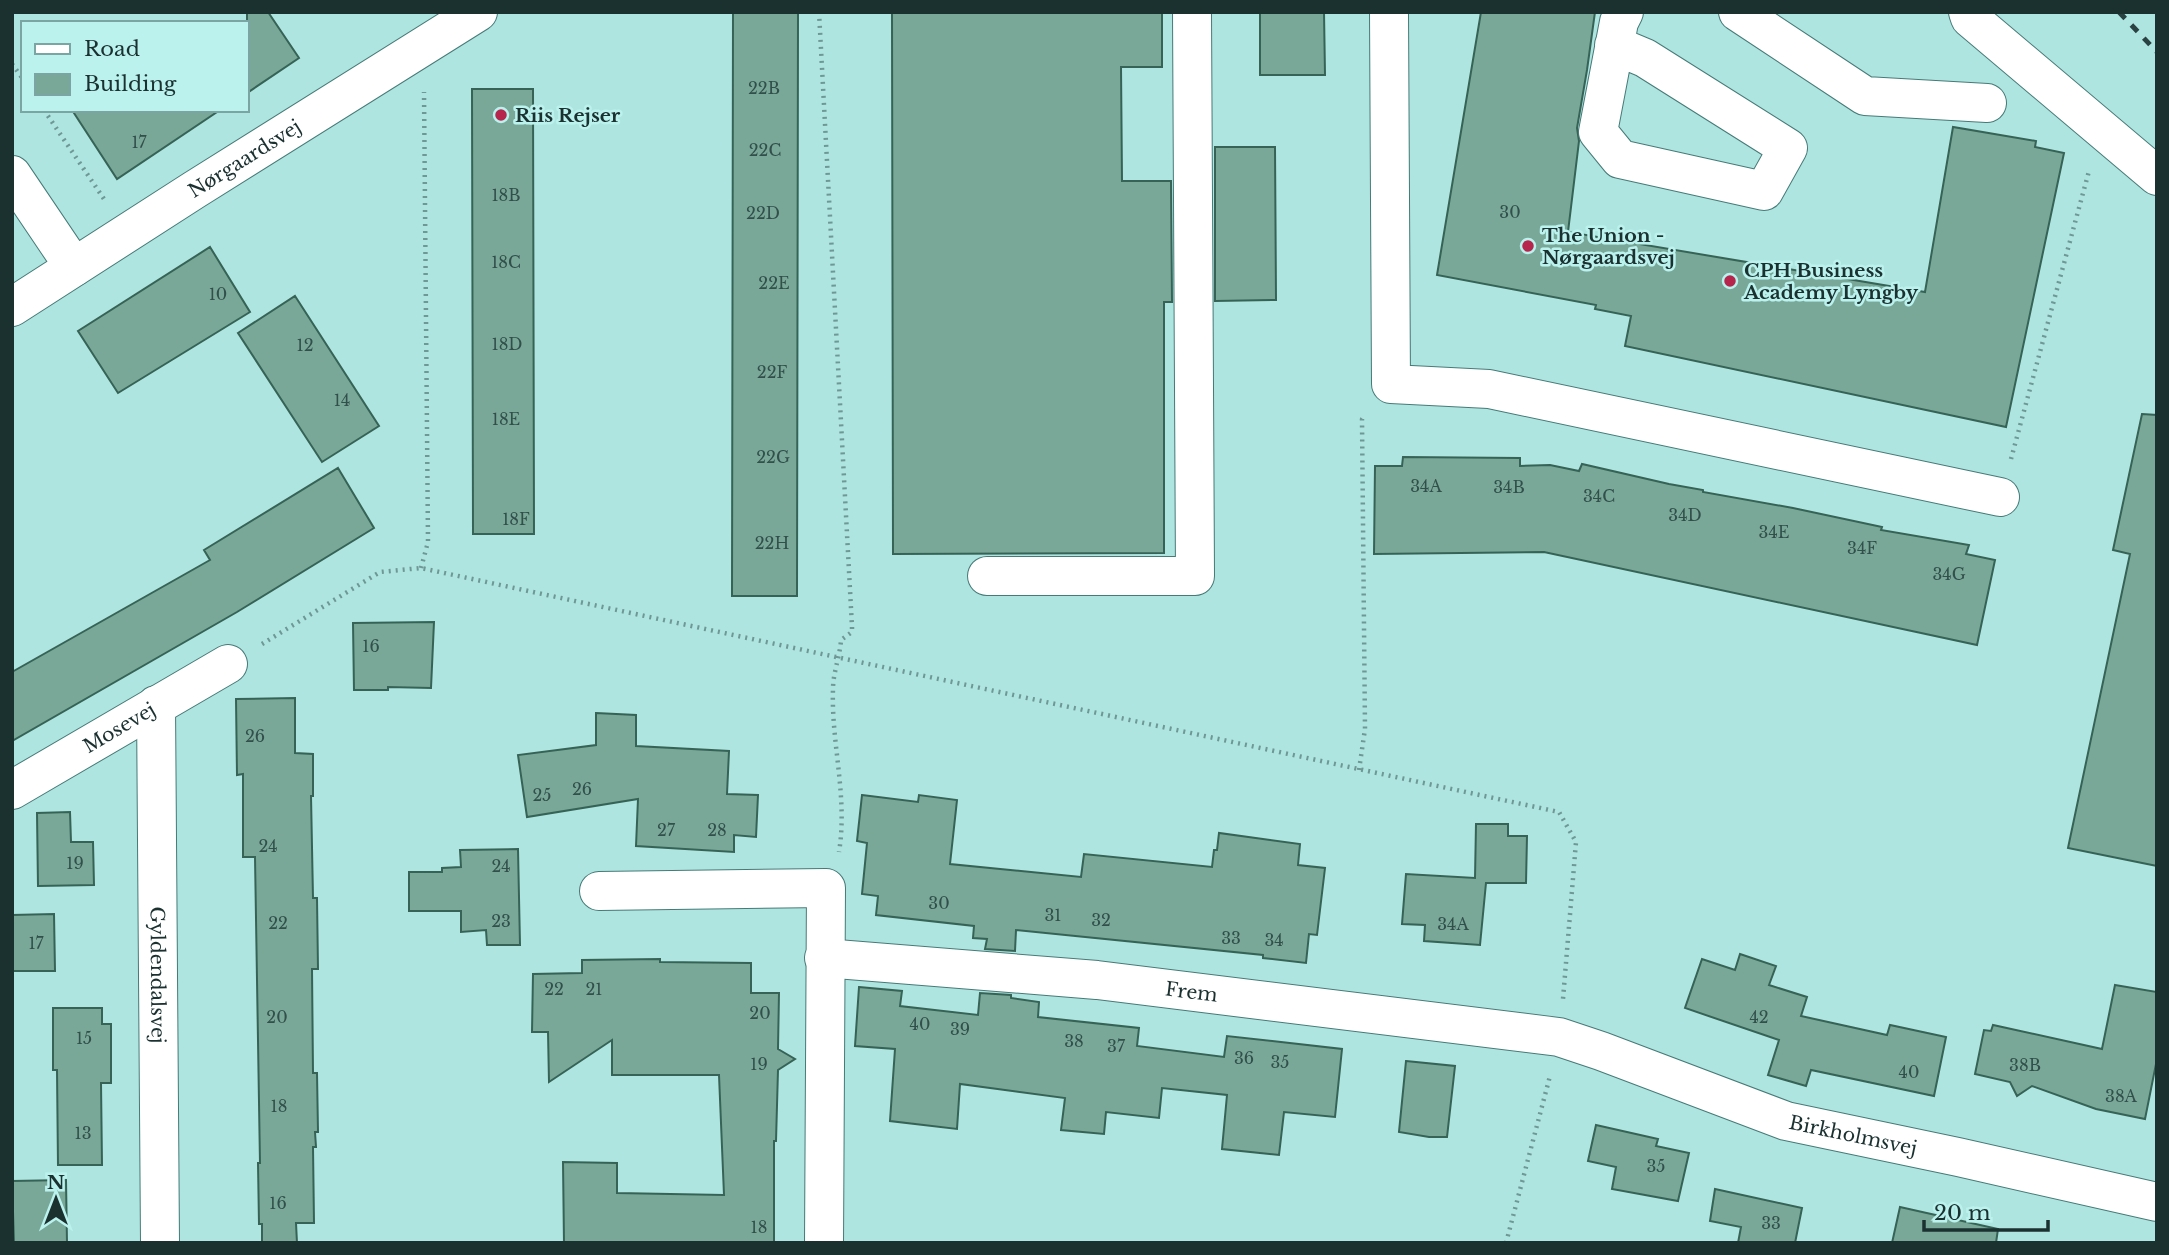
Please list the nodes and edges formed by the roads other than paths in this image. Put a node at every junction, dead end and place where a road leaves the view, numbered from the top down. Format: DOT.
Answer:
graph roads {
  1 [pos="1192,12"];
  2 [pos="1389,12"];
  3 [pos="1738,12"];
  4 [pos="1968,12"];
  5 [pos="462,17"];
  6 [pos="1619,29"];
  7 [pos="1987,103"];
  8 [pos="12,175"];
  9 [pos="2157,176"];
  10 [pos="74,267"];
  11 [pos="12,307"];
  12 [pos="2000,497"];
  13 [pos="987,576"];
  14 [pos="228,664"];
  15 [pos="156,705"];
  16 [pos="12,790"];
  17 [pos="599,891"];
  18 [pos="824,958"];
  19 [pos="1559,1037"];
  20 [pos="2157,1202"];
  21 [pos="160,1243"];
  22 [pos="824,1243"];
  1 -- 13 [label="street"];
  2 -- 12 [label="street"];
  3 -- 7 [label="street"];
  4 -- 9 [label="street"];
  5 -- 10 [label="street, Nørgaardsvej"];
  6 -- 6 [label="street"];
  8 -- 10 [label="street"];
  10 -- 11 [label="street, Nørgaardsvej"];
  14 -- 15 [label="street, Mosevej"];
  15 -- 16 [label="street, Mosevej"];
  15 -- 21 [label="street, Gyldendalsvej"];
  17 -- 18 [label="street"];
  18 -- 19 [label="street, Frem"];
  18 -- 22 [label="street"];
  19 -- 20 [label="street, Birkholmsvej"];
}
